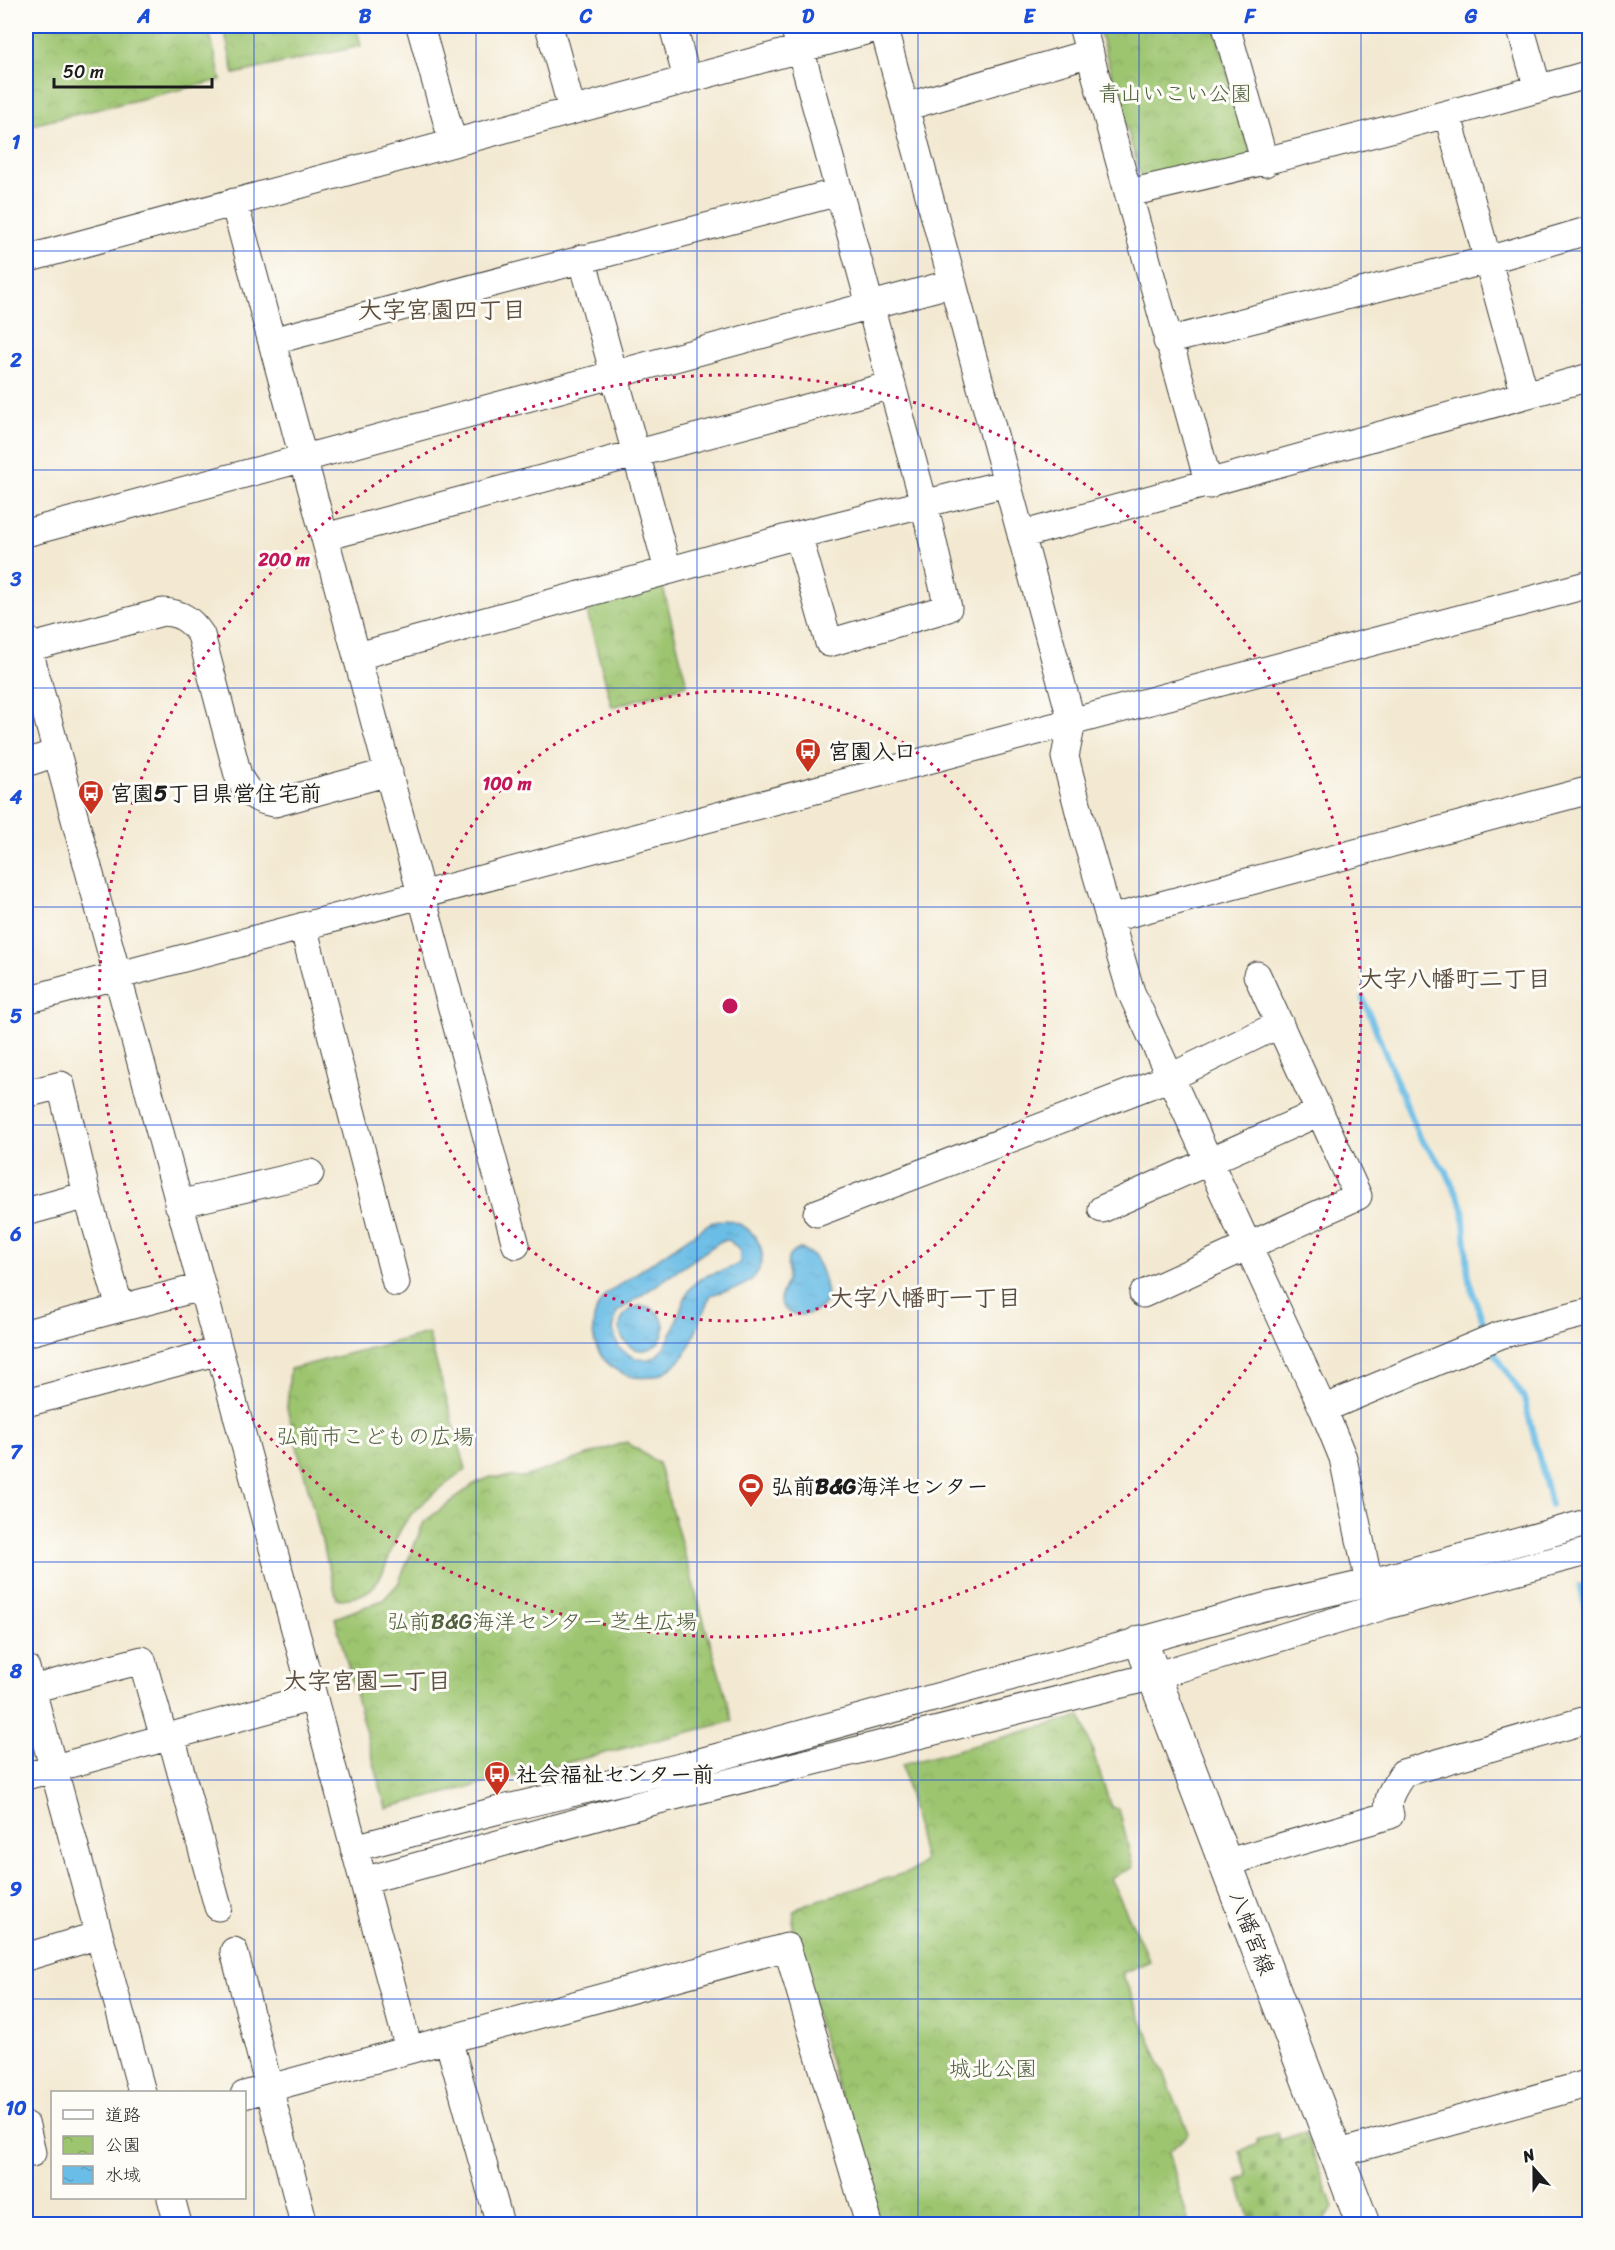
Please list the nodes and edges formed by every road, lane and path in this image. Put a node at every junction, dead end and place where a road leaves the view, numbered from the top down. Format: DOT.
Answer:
graph roads {
  1 [pos="420,26"];
  2 [pos="549,26"];
  3 [pos="673,26"];
  4 [pos="884,26"];
  5 [pos="1082,26"];
  6 [pos="1226,26"];
  7 [pos="1520,26"];
  8 [pos="797,37"];
  9 [pos="1090,53"];
  10 [pos="1590,74"];
  11 [pos="687,79"];
  12 [pos="1538,89"];
  13 [pos="905,107"];
  14 [pos="572,110"];
  15 [pos="1448,116"];
  16 [pos="453,143"];
  17 [pos="1264,163"];
  18 [pos="839,192"];
  19 [pos="1129,193"];
  20 [pos="234,202"];
  21 [pos="1590,230"];
  22 [pos="582,258"];
  23 [pos="26,259"];
  24 [pos="1488,260"];
  25 [pos="953,283"];
  26 [pos="870,305"];
  27 [pos="272,341"];
  28 [pos="1167,341"];
  29 [pos="613,376"];
  30 [pos="1590,377"];
  31 [pos="892,385"];
  32 [pos="1525,395"];
  33 [pos="635,456"];
  34 [pos="304,459"];
  35 [pos="1007,483"];
  36 [pos="1209,485"];
  37 [pos="924,502"];
  38 [pos="26,533"];
  39 [pos="798,535"];
  40 [pos="1021,535"];
  41 [pos="325,537"];
  42 [pos="668,570"];
  43 [pos="1590,584"];
  44 [pos="27,644"];
  45 [pos="358,656"];
  46 [pos="1072,722"];
  47 [pos="56,753"];
  48 [pos="26,763"];
  49 [pos="389,772"];
  50 [pos="1589,793"];
  51 [pos="423,894"];
  52 [pos="1109,919"];
  53 [pos="303,926"];
  54 [pos="1257,975"];
  55 [pos="116,976"];
  56 [pos="26,1000"];
  57 [pos="1280,1024"];
  58 [pos="1171,1077"];
  59 [pos="26,1094"];
  60 [pos="1320,1112"];
  61 [pos="1209,1161"];
  62 [pos="310,1173"];
  63 [pos="87,1196"];
  64 [pos="178,1204"];
  65 [pos="1102,1209"];
  66 [pos="26,1212"];
  67 [pos="817,1213"];
  68 [pos="516,1245"];
  69 [pos="1248,1246"];
  70 [pos="396,1283"];
  71 [pos="201,1287"];
  72 [pos="1143,1294"];
  73 [pos="120,1308"];
  74 [pos="1590,1312"];
  75 [pos="26,1333"];
  76 [pos="219,1352"];
  77 [pos="26,1403"];
  78 [pos="1323,1409"];
  79 [pos="1590,1522"];
  80 [pos="1590,1551"];
  81 [pos="1369,1583"];
  82 [pos="1141,1642"];
  83 [pos="1154,1676"];
  84 [pos="29,1679"];
  85 [pos="313,1697"];
  86 [pos="1590,1719"];
  87 [pos="164,1738"];
  88 [pos="55,1768"];
  89 [pos="26,1776"];
  90 [pos="354,1848"];
  91 [pos="1225,1863"];
  92 [pos="363,1881"];
  93 [pos="218,1907"];
  94 [pos="99,1935"];
  95 [pos="234,1951"];
  96 [pos="26,1957"];
  97 [pos="448,2039"];
  98 [pos="410,2049"];
  99 [pos="1590,2083"];
  100 [pos="142,2091"];
  101 [pos="257,2092"];
  102 [pos="26,2126"];
  103 [pos="37,2152"];
  104 [pos="1336,2154"];
  105 [pos="171,2199"];
  106 [pos="1355,2222"];
  107 [pos="178,2224"];
  108 [pos="304,2224"];
  109 [pos="500,2224"];
  110 [pos="869,2224"];
  1 -- 16 [label="street"];
  2 -- 14 [label="street"];
  3 -- 11 [label="street"];
  4 -- 8 [label="street"];
  4 -- 13 [label="street"];
  5 -- 9 [label="street"];
  6 -- 17 [label="street"];
  7 -- 12 [label="street"];
  8 -- 11 [label="street"];
  8 -- 18 [label="street"];
  9 -- 13 [label="street"];
  9 -- 19 [label="street"];
  10 -- 12 [label="street"];
  11 -- 14 [label="street"];
  12 -- 15 [label="street"];
  13 -- 25 [label="street"];
  14 -- 16 [label="street"];
  15 -- 17 [label="street"];
  15 -- 24 [label="street"];
  16 -- 20 [label="street"];
  17 -- 19 [label="street"];
  18 -- 22 [label="street"];
  18 -- 26 [label="street"];
  19 -- 28 [label="street"];
  20 -- 23 [label="street"];
  20 -- 27 [label="street"];
  21 -- 24 [label="street"];
  22 -- 27 [label="street"];
  22 -- 29 [label="street"];
  24 -- 28 [label="street"];
  24 -- 32 [label="street"];
  25 -- 26 [label="street"];
  25 -- 35 [label="street"];
  26 -- 29 [label="street"];
  26 -- 31 [label="street"];
  27 -- 34 [label="street"];
  28 -- 36 [label="street"];
  29 -- 33 [label="street"];
  29 -- 34 [label="street"];
  30 -- 32 [label="street"];
  31 -- 33 [label="street"];
  31 -- 37 [label="street"];
  32 -- 36 [label="street"];
  33 -- 41 [label="street"];
  33 -- 42 [label="street"];
  34 -- 38 [label="street"];
  34 -- 41 [label="street"];
  35 -- 37 [label="street"];
  35 -- 40 [label="street"];
  36 -- 40 [label="street"];
  37 -- 39 [label="street"];
  37 -- 39 [label="street"];
  39 -- 42 [label="street"];
  40 -- 46 [label="street"];
  41 -- 45 [label="street"];
  42 -- 45 [label="street"];
  43 -- 46 [label="street"];
  44 -- 47 [label="street"];
  44 -- 49 [label="street"];
  45 -- 49 [label="street"];
  46 -- 51 [label="street"];
  46 -- 52 [label="street"];
  47 -- 48 [label="street"];
  47 -- 55 [label="street"];
  49 -- 51 [label="street"];
  50 -- 52 [label="street"];
  51 -- 53 [label="street"];
  51 -- 68 [label="street"];
  52 -- 58 [label="street"];
  53 -- 55 [label="street"];
  53 -- 70 [label="street"];
  54 -- 57 [label="street"];
  55 -- 56 [label="street"];
  55 -- 64 [label="street"];
  57 -- 58 [label="street"];
  57 -- 60 [label="street"];
  58 -- 61 [label="street"];
  58 -- 67 [label="street"];
  59 -- 63 [label="street"];
  60 -- 61 [label="street"];
  60 -- 69 [label="street"];
  61 -- 65 [label="street"];
  61 -- 69 [label="street"];
  62 -- 64 [label="street"];
  63 -- 66 [label="street"];
  63 -- 73 [label="street"];
  64 -- 71 [label="street"];
  69 -- 72 [label="street"];
  69 -- 78 [label="street"];
  71 -- 73 [label="street"];
  71 -- 76 [label="street"];
  73 -- 75 [label="street"];
  74 -- 78 [label="street"];
  76 -- 77 [label="street"];
  76 -- 85 [label="street"];
  78 -- 81 [label="street"];
  79 -- 81 [label="street"];
  80 -- 83 [label="street"];
  81 -- 82 [label="street"];
  82 -- 83 [label="main road, 八幡宮線"];
  82 -- 90 [label="street"];
  83 -- 91 [label="main road, 八幡宮線"];
  83 -- 92 [label="street"];
  84 -- 87 [label="street"];
  84 -- 88 [label="street"];
  85 -- 87 [label="street"];
  85 -- 90 [label="street"];
  86 -- 91 [label="street"];
  87 -- 88 [label="street"];
  87 -- 93 [label="street"];
  88 -- 89 [label="street"];
  88 -- 94 [label="street"];
  90 -- 92 [label="street"];
  91 -- 104 [label="main road, 八幡宮線"];
  92 -- 98 [label="street"];
  94 -- 96 [label="street"];
  94 -- 100 [label="street"];
  95 -- 101 [label="street"];
  97 -- 98 [label="street"];
  97 -- 109 [label="street"];
  97 -- 110 [label="street"];
  98 -- 101 [label="street"];
  99 -- 104 [label="street"];
  101 -- 108 [label="street"];
  102 -- 103 [label="street"];
  104 -- 106 [label="main road, 八幡宮線"];
  105 -- 107 [label="street"];
}
